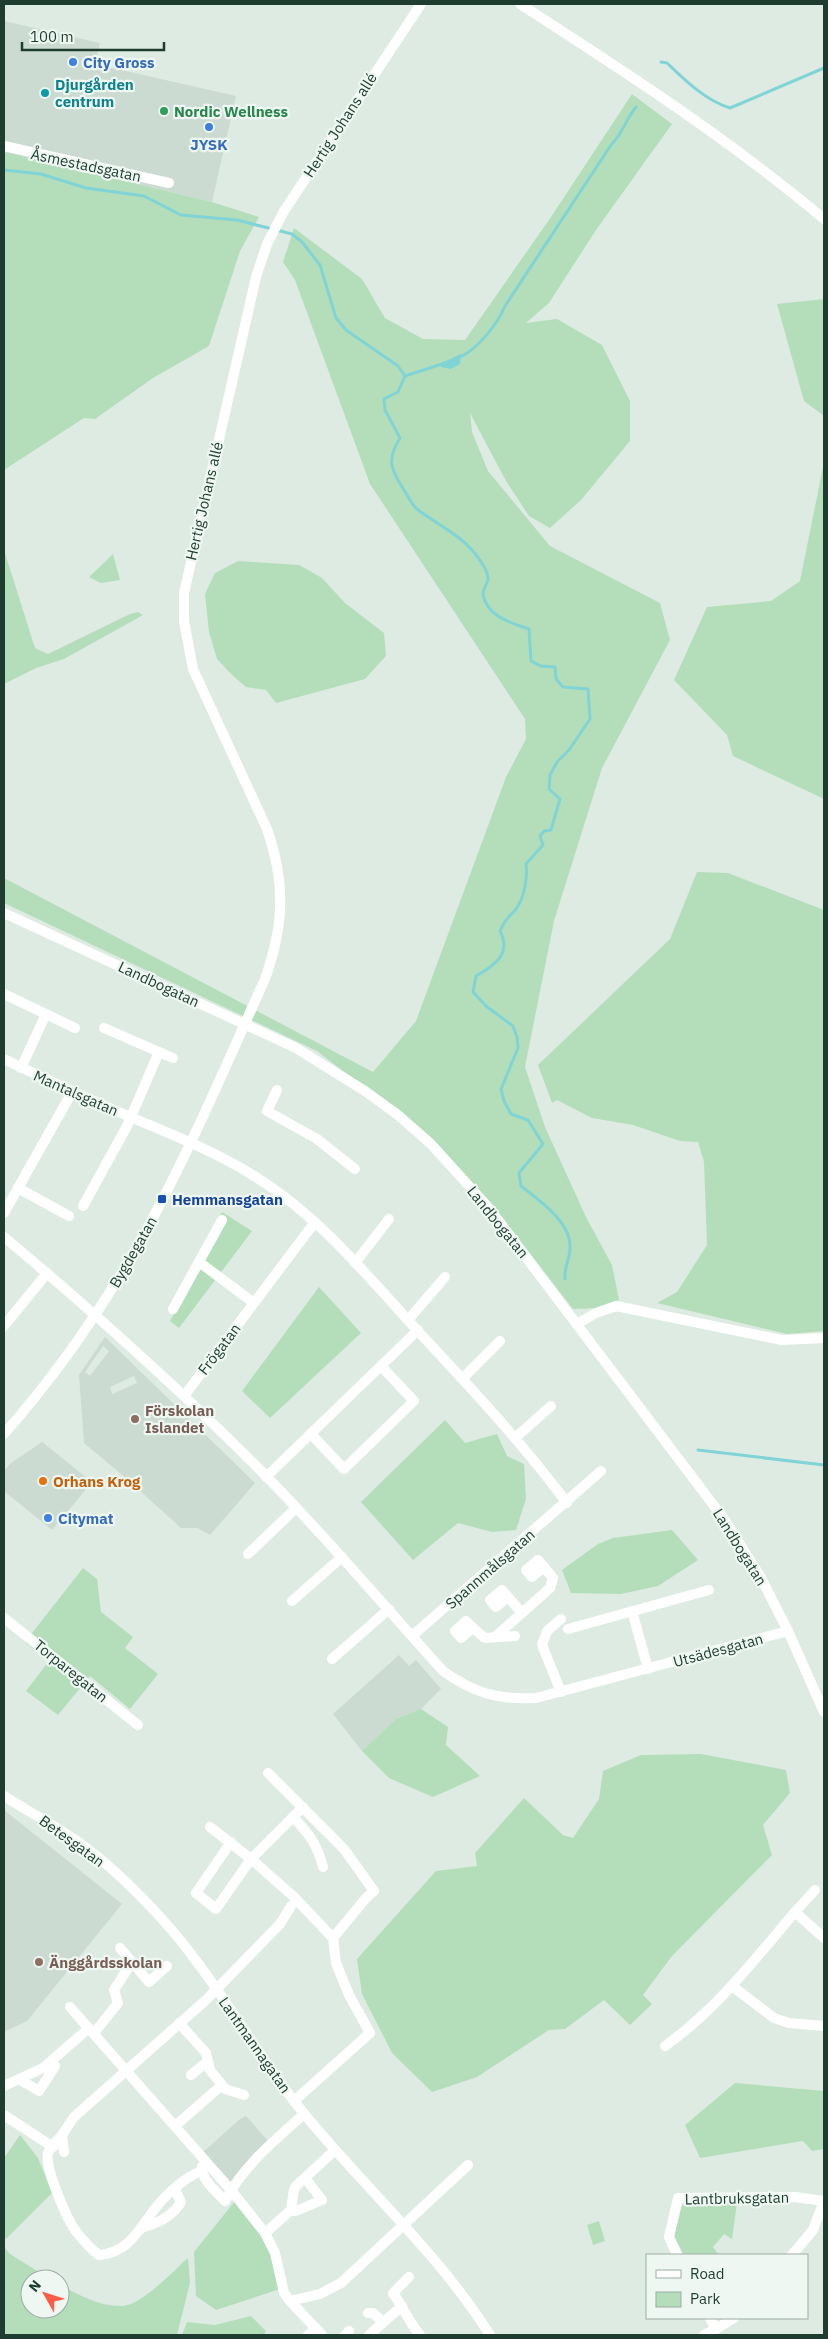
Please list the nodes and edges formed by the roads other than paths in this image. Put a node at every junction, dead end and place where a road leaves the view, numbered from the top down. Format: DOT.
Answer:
graph roads {
  1 [pos="421,4"];
  2 [pos="520,4"];
  3 [pos="4,146"];
  4 [pos="169,183"];
  5 [pos="824,219"];
  6 [pos="4,913"];
  7 [pos="4,994"];
  8 [pos="46,1014"];
  9 [pos="245,1024"];
  10 [pos="75,1028"];
  11 [pos="104,1028"];
  12 [pos="159,1052"];
  13 [pos="173,1058"];
  14 [pos="4,1059"];
  15 [pos="21,1068"];
  16 [pos="277,1090"];
  17 [pos="72,1092"];
  18 [pos="131,1118"];
  19 [pos="190,1142"];
  20 [pos="355,1169"];
  21 [pos="18,1188"];
  22 [pos="83,1206"];
  23 [pos="4,1213"];
  24 [pos="68,1216"];
  25 [pos="222,1220"];
  26 [pos="389,1220"];
  27 [pos="315,1222"];
  28 [pos="4,1237"];
  29 [pos="199,1262"];
  30 [pos="354,1263"];
  31 [pos="47,1273"];
  32 [pos="445,1277"];
  33 [pos="254,1303"];
  34 [pos="173,1309"];
  35 [pos="95,1314"];
  36 [pos="408,1320"];
  37 [pos="577,1324"];
  38 [pos="4,1326"];
  39 [pos="418,1330"];
  40 [pos="824,1338"];
  41 [pos="500,1341"];
  42 [pos="381,1366"];
  43 [pos="462,1378"];
  44 [pos="184,1396"];
  45 [pos="551,1406"];
  46 [pos="7,1430"];
  47 [pos="311,1434"];
  48 [pos="515,1438"];
  49 [pos="601,1471"];
  50 [pos="266,1477"];
  51 [pos="567,1503"];
  52 [pos="296,1508"];
  53 [pos="248,1554"];
  54 [pos="342,1557"];
  55 [pos="544,1567"];
  56 [pos="709,1590"];
  57 [pos="508,1597"];
  58 [pos="292,1602"];
  59 [pos="389,1609"];
  60 [pos="632,1611"];
  61 [pos="522,1613"];
  62 [pos="4,1618"];
  63 [pos="561,1619"];
  64 [pos="473,1628"];
  65 [pos="568,1629"];
  66 [pos="788,1631"];
  67 [pos="412,1636"];
  68 [pos="515,1636"];
  69 [pos="495,1637"];
  70 [pos="332,1659"];
  71 [pos="648,1669"];
  72 [pos="561,1692"];
  73 [pos="824,1712"];
  74 [pos="138,1725"];
  75 [pos="268,1773"];
  76 [pos="4,1796"];
  77 [pos="303,1807"];
  78 [pos="294,1818"];
  79 [pos="210,1827"];
  80 [pos="231,1842"];
  81 [pos="251,1859"];
  82 [pos="323,1867"];
  83 [pos="815,1890"];
  84 [pos="135,1892"];
  85 [pos="291,1906"];
  86 [pos="795,1912"];
  87 [pos="333,1938"];
  88 [pos="824,1938"];
  89 [pos="120,1948"];
  90 [pos="132,1962"];
  91 [pos="167,1966"];
  92 [pos="732,1986"];
  93 [pos="216,1989"];
  94 [pos="70,2007"];
  95 [pos="179,2023"];
  96 [pos="824,2026"];
  97 [pos="91,2030"];
  98 [pos="665,2046"];
  99 [pos="52,2062"];
  100 [pos="207,2062"];
  101 [pos="126,2069"];
  102 [pos="191,2075"];
  103 [pos="19,2079"];
  104 [pos="222,2085"];
  105 [pos="4,2086"];
  106 [pos="244,2095"];
  107 [pos="294,2101"];
  108 [pos="304,2114"];
  109 [pos="4,2115"];
  110 [pos="175,2126"];
  111 [pos="62,2135"];
  112 [pos="53,2147"];
  113 [pos="335,2150"];
  114 [pos="64,2152"];
  115 [pos="202,2157"];
  116 [pos="468,2165"];
  117 [pos="201,2171"];
  118 [pos="305,2178"];
  119 [pos="231,2190"];
  120 [pos="824,2201"];
  121 [pos="291,2210"];
  122 [pos="404,2225"];
  123 [pos="265,2233"];
  124 [pos="677,2254"];
  125 [pos="793,2254"];
  126 [pos="409,2277"];
  127 [pos="290,2301"];
  128 [pos="402,2306"];
  129 [pos="368,2313"];
  130 [pos="711,2319"];
  131 [pos="732,2319"];
  132 [pos="383,2322"];
  133 [pos="716,2329"];
  134 [pos="315,2333"];
  135 [pos="369,2335"];
  136 [pos="420,2335"];
  137 [pos="490,2335"];
  138 [pos="704,2335"];
  1 -- 9 [label="street, Hertig Johans allé"];
  2 -- 5 [label="street"];
  3 -- 4 [label="street, Åsmestadsgatan"];
  6 -- 9 [label="street, Landbogatan"];
  7 -- 8 [label="street"];
  8 -- 10 [label="street"];
  8 -- 15 [label="street, Mantalsgatan"];
  9 -- 19 [label="street, Bygdegatan"];
  9 -- 37 [label="street, Landbogatan"];
  11 -- 12 [label="street"];
  12 -- 13 [label="street"];
  12 -- 18 [label="street, Mantalsgatan"];
  14 -- 15 [label="street, Mantalsgatan"];
  15 -- 17 [label="street, Mantalsgatan"];
  16 -- 20 [label="street"];
  17 -- 18 [label="street, Mantalsgatan"];
  17 -- 21 [label="street"];
  18 -- 19 [label="street, Mantalsgatan"];
  18 -- 22 [label="street, Mantalsgatan"];
  19 -- 27 [label="street"];
  19 -- 35 [label="street, Bygdegatan"];
  21 -- 23 [label="street"];
  21 -- 24 [label="street"];
  25 -- 29 [label="street"];
  26 -- 30 [label="street"];
  27 -- 30 [label="street"];
  27 -- 33 [label="street, Frögatan"];
  28 -- 31 [label="street"];
  29 -- 33 [label="street"];
  29 -- 34 [label="street"];
  30 -- 36 [label="street"];
  31 -- 35 [label="street"];
  31 -- 38 [label="street"];
  32 -- 36 [label="street"];
  33 -- 44 [label="street, Frögatan"];
  35 -- 44 [label="street, Utsädesgatan"];
  35 -- 46 [label="street, Bygdegatan"];
  36 -- 39 [label="street"];
  37 -- 40 [label="street"];
  37 -- 66 [label="street, Landbogatan"];
  39 -- 42 [label="street"];
  39 -- 43 [label="street"];
  41 -- 43 [label="street"];
  42 -- 47 [label="street"];
  42 -- 47 [label="street"];
  43 -- 48 [label="street"];
  44 -- 50 [label="street, Utsädesgatan"];
  45 -- 48 [label="street"];
  47 -- 50 [label="street"];
  48 -- 51 [label="street"];
  49 -- 51 [label="street, Spannmålsgatan"];
  50 -- 52 [label="street, Utsädesgatan"];
  51 -- 67 [label="street, Spannmålsgatan"];
  52 -- 53 [label="street"];
  52 -- 54 [label="street, Utsädesgatan"];
  54 -- 58 [label="street"];
  54 -- 59 [label="street, Utsädesgatan"];
  55 -- 61 [label="street"];
  56 -- 60 [label="street"];
  57 -- 61 [label="street"];
  59 -- 67 [label="street, Utsädesgatan"];
  59 -- 70 [label="street"];
  60 -- 65 [label="street"];
  60 -- 71 [label="street"];
  61 -- 69 [label="street"];
  62 -- 74 [label="street, Torparegatan"];
  63 -- 72 [label="street"];
  64 -- 69 [label="street"];
  66 -- 71 [label="street, Utsädesgatan"];
  66 -- 73 [label="street, Landbogatan"];
  67 -- 72 [label="street, Utsädesgatan"];
  68 -- 69 [label="street"];
  71 -- 72 [label="street, Utsädesgatan"];
  75 -- 77 [label="street"];
  76 -- 84 [label="street, Betesgatan"];
  77 -- 78 [label="street"];
  77 -- 87 [label="street"];
  78 -- 81 [label="street"];
  78 -- 82 [label="street"];
  79 -- 80 [label="street"];
  80 -- 81 [label="street"];
  80 -- 81 [label="street"];
  81 -- 87 [label="street"];
  83 -- 86 [label="street"];
  84 -- 93 [label="street, Lantmannagatan"];
  85 -- 93 [label="street, Lantmannagatan"];
  86 -- 88 [label="street"];
  86 -- 92 [label="street"];
  87 -- 107 [label="street, Lantmannagatan"];
  89 -- 90 [label="street"];
  90 -- 91 [label="street"];
  90 -- 97 [label="street"];
  92 -- 96 [label="street"];
  92 -- 98 [label="street"];
  93 -- 95 [label="street, Lantmannagatan"];
  93 -- 107 [label="street, Lantmannagatan"];
  94 -- 97 [label="street"];
  95 -- 100 [label="street"];
  95 -- 101 [label="street, Lantmannagatan"];
  97 -- 99 [label="street"];
  97 -- 101 [label="street"];
  99 -- 103 [label="street"];
  99 -- 103 [label="street"];
  100 -- 102 [label="street"];
  100 -- 104 [label="street"];
  101 -- 110 [label="street"];
  101 -- 111 [label="street, Lantmannagatan"];
  103 -- 105 [label="street"];
  104 -- 106 [label="street"];
  104 -- 110 [label="street"];
  107 -- 108 [label="street, Lantmannagatan"];
  108 -- 113 [label="street, Lantmannagatan"];
  108 -- 119 [label="street"];
  109 -- 112 [label="street"];
  110 -- 115 [label="street"];
  111 -- 112 [label="street, Lantmannagatan"];
  111 -- 114 [label="street"];
  112 -- 117 [label="street"];
  113 -- 118 [label="street"];
  113 -- 122 [label="street, Lantmannagatan"];
  115 -- 117 [label="street"];
  115 -- 119 [label="street"];
  116 -- 122 [label="street"];
  117 -- 119 [label="street"];
  118 -- 121 [label="street"];
  118 -- 121 [label="street"];
  119 -- 123 [label="street"];
  120 -- 124 [label="street, Lantbruksgatan"];
  120 -- 125 [label="street, Lantbruksgatan"];
  121 -- 123 [label="street"];
  122 -- 127 [label="street"];
  122 -- 137 [label="street, Lantmannagatan"];
  123 -- 127 [label="street"];
  126 -- 128 [label="street"];
  127 -- 134 [label="street"];
  128 -- 132 [label="street"];
  128 -- 136 [label="street"];
  129 -- 132 [label="street"];
  130 -- 133 [label="street"];
  131 -- 133 [label="street"];
  132 -- 135 [label="street"];
  133 -- 138 [label="street"];
}
